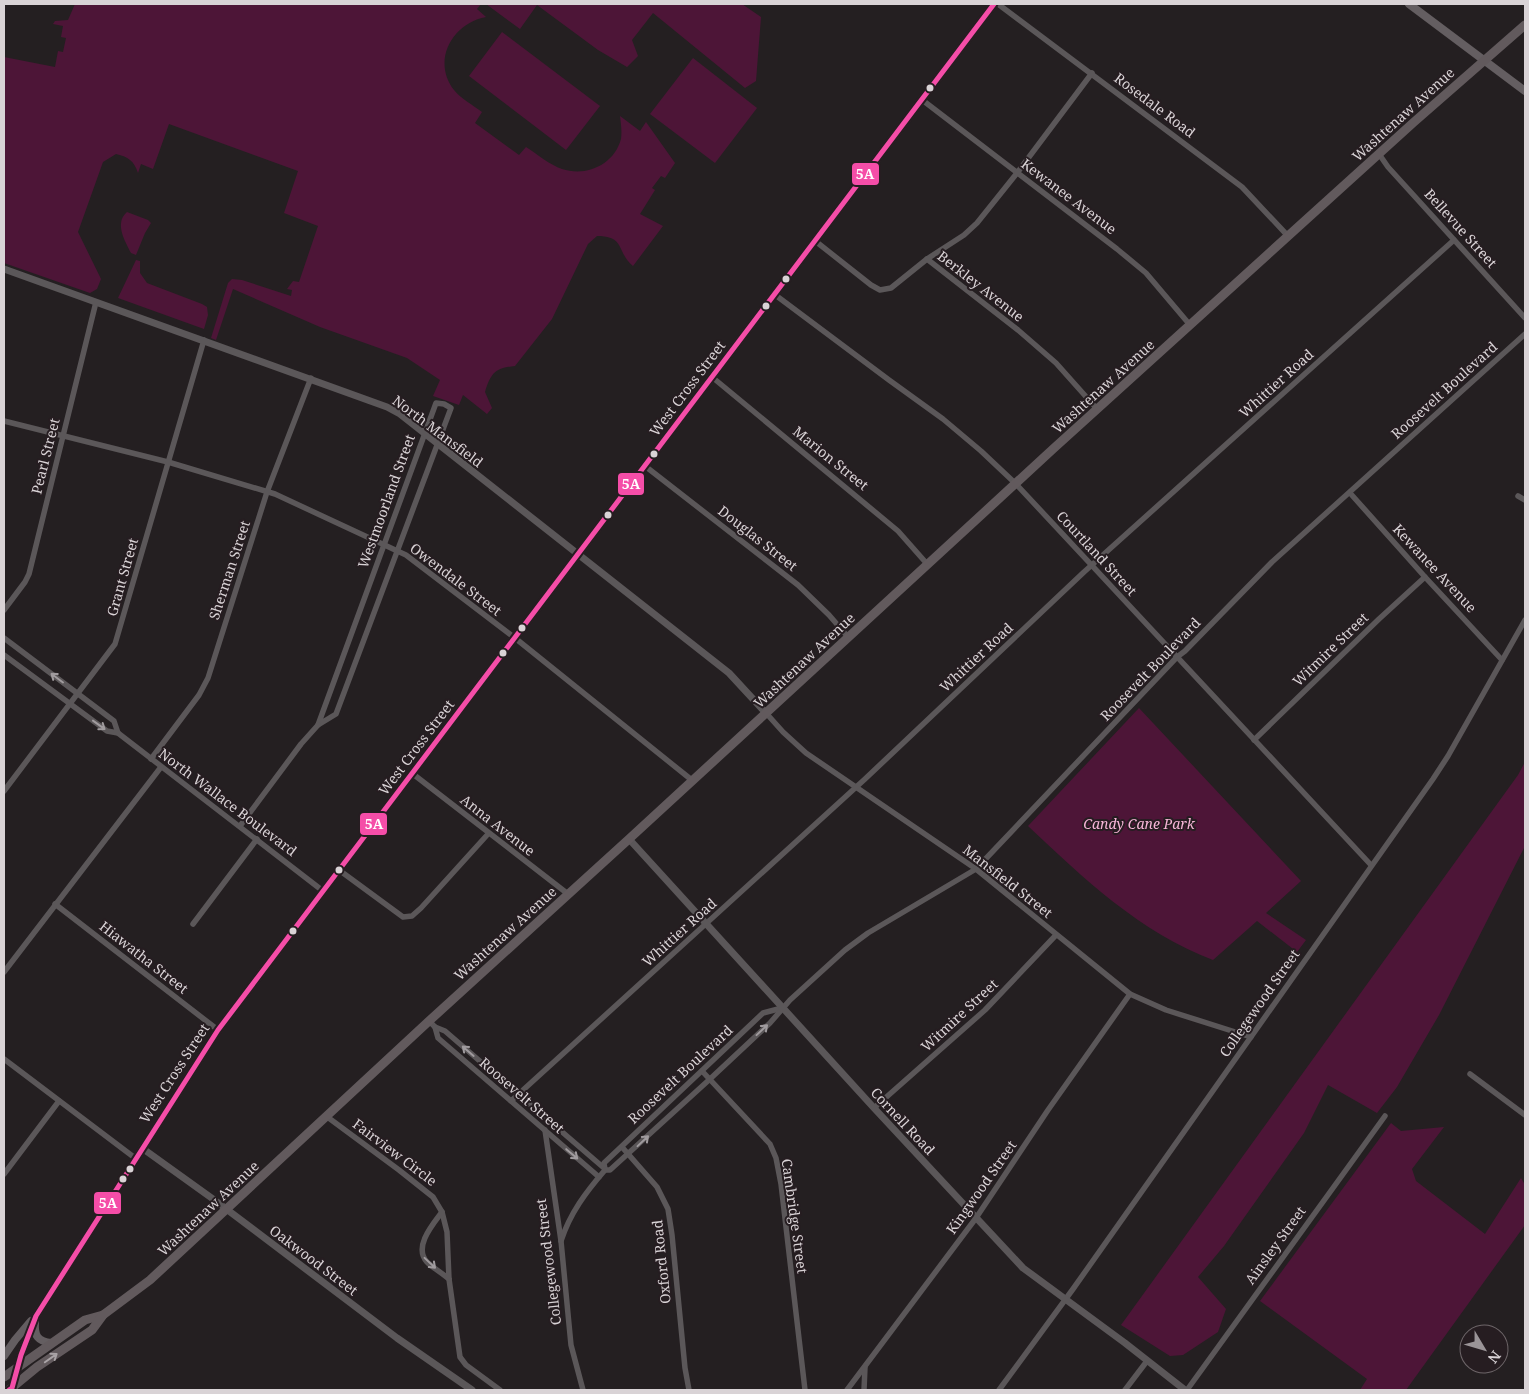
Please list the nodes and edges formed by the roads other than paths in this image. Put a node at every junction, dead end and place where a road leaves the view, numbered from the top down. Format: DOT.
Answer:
graph roads {
  1 [pos="996,4"];
  2 [pos="1409,4"];
  3 [pos="1525,25"];
  4 [pos="1485,60"];
  5 [pos="1092,74"];
  6 [pos="1525,90"];
  7 [pos="922,99"];
  8 [pos="1379,154"];
  9 [pos="1017,173"];
  10 [pos="1288,236"];
  11 [pos="814,240"];
  12 [pos="1454,240"];
  13 [pos="927,259"];
  14 [pos="4,269"];
  15 [pos="774,294"];
  16 [pos="96,302"];
  17 [pos="1525,318"];
  18 [pos="1190,325"];
  19 [pos="1525,334"];
  20 [pos="204,340"];
  21 [pos="712,377"];
  22 [pos="310,378"];
  23 [pos="1097,410"];
  24 [pos="4,420"];
  25 [pos="424,434"];
  26 [pos="63,435"];
  27 [pos="438,444"];
  28 [pos="168,462"];
  29 [pos="645,466"];
  30 [pos="1016,484"];
  31 [pos="267,492"];
  32 [pos="1350,493"];
  33 [pos="1518,496"];
  34 [pos="1525,500"];
  35 [pos="384,544"];
  36 [pos="397,550"];
  37 [pos="578,555"];
  38 [pos="928,564"];
  39 [pos="1092,565"];
  40 [pos="1425,577"];
  41 [pos="4,610"];
  42 [pos="1525,620"];
  43 [pos="848,637"];
  44 [pos="4,638"];
  45 [pos="515,638"];
  46 [pos="4,654"];
  47 [pos="1177,657"];
  48 [pos="1502,660"];
  49 [pos="78,694"];
  50 [pos="70,705"];
  51 [pos="766,713"];
  52 [pos="318,725"];
  53 [pos="118,733"];
  54 [pos="1254,740"];
  55 [pos="151,759"];
  56 [pos="161,767"];
  57 [pos="412,774"];
  58 [pos="693,781"];
  59 [pos="855,788"];
  60 [pos="4,791"];
  61 [pos="240,826"];
  62 [pos="488,834"];
  63 [pos="257,840"];
  64 [pos="630,840"];
  65 [pos="1371,865"];
  66 [pos="976,869"];
  67 [pos="339,870"];
  68 [pos="323,891"];
  69 [pos="568,894"];
  70 [pos="55,904"];
  71 [pos="193,924"];
  72 [pos="707,924"];
  73 [pos="1056,935"];
  74 [pos="4,972"];
  75 [pos="1130,994"];
  76 [pos="784,1007"];
  77 [pos="432,1024"];
  78 [pos="218,1030"];
  79 [pos="1251,1037"];
  80 [pos="4,1059"];
  81 [pos="702,1071"];
  82 [pos="1470,1074"];
  83 [pos="710,1079"];
  84 [pos="518,1094"];
  85 [pos="59,1101"];
  86 [pos="511,1101"];
  87 [pos="874,1108"];
  88 [pos="1525,1115"];
  89 [pos="326,1116"];
  90 [pos="1385,1116"];
  91 [pos="551,1123"];
  92 [pos="544,1130"];
  93 [pos="622,1147"];
  94 [pos="142,1148"];
  95 [pos="628,1154"];
  96 [pos="135,1158"];
  97 [pos="605,1170"];
  98 [pos="4,1174"];
  99 [pos="599,1177"];
  100 [pos="226,1210"];
  101 [pos="442,1212"];
  102 [pos="976,1218"];
  103 [pos="561,1241"];
  104 [pos="449,1279"];
  105 [pos="1065,1299"];
  106 [pos="36,1316"];
  107 [pos="103,1316"];
  108 [pos="51,1343"];
  109 [pos="4,1356"];
  110 [pos="1147,1360"];
  111 [pos="865,1367"];
  112 [pos="17,1368"];
  113 [pos="4,1377"];
  114 [pos="10,1389"];
  115 [pos="472,1390"];
  116 [pos="500,1390"];
  117 [pos="583,1390"];
  118 [pos="689,1390"];
  119 [pos="805,1390"];
  120 [pos="847,1390"];
  121 [pos="864,1390"];
  122 [pos="999,1390"];
  123 [pos="1125,1390"];
  124 [pos="1186,1390"];
  1 -- 5 [label="street, Rosedale Road"];
  1 -- 7 [label="main road, West Cross Street"];
  2 -- 4 [label="main road"];
  3 -- 4 [label="main road, Washtenaw Avenue"];
  4 -- 6 [label="main road"];
  4 -- 8 [label="main road, Washtenaw Avenue"];
  5 -- 9 [label="street"];
  5 -- 10 [label="street, Rosedale Road"];
  7 -- 9 [label="street, Kewanee Avenue"];
  7 -- 11 [label="main road, West Cross Street"];
  8 -- 10 [label="main road, Washtenaw Avenue"];
  8 -- 12 [label="street, Bellevue Street"];
  9 -- 13 [label="street"];
  9 -- 18 [label="street, Kewanee Avenue"];
  10 -- 18 [label="main road, Washtenaw Avenue"];
  11 -- 13 [label="street, Berkley Avenue"];
  11 -- 15 [label="main road, West Cross Street"];
  12 -- 17 [label="street, Bellevue Street"];
  12 -- 39 [label="street, Whittier Road"];
  13 -- 23 [label="street, Berkley Avenue"];
  14 -- 16 [label="street, North Mansfield"];
  15 -- 21 [label="main road, West Cross Street"];
  15 -- 30 [label="street, Courtland Street"];
  16 -- 20 [label="street, North Mansfield"];
  16 -- 26 [label="street, Pearl Street"];
  18 -- 23 [label="main road, Washtenaw Avenue"];
  19 -- 32 [label="street, Roosevelt Boulevard"];
  20 -- 22 [label="street, North Mansfield"];
  20 -- 28 [label="street, Grant Street"];
  21 -- 29 [label="main road, West Cross Street"];
  21 -- 38 [label="street, Marion Street"];
  22 -- 25 [label="street, North Mansfield"];
  22 -- 31 [label="street, Sherman Street"];
  23 -- 30 [label="main road, Washtenaw Avenue"];
  24 -- 26 [label="street, Owendale Street"];
  25 -- 27 [label="street, North Mansfield"];
  25 -- 27 [label="street, Westmoorland Street"];
  25 -- 35 [label="street, Westmoorland Street"];
  26 -- 28 [label="street, Owendale Street"];
  26 -- 41 [label="street, Pearl Street"];
  27 -- 36 [label="street, Westmoorland Street"];
  27 -- 37 [label="street, North Mansfield"];
  28 -- 31 [label="street, Owendale Street"];
  28 -- 49 [label="street, Grant Street"];
  29 -- 37 [label="main road, West Cross Street"];
  29 -- 43 [label="street, Douglas Street"];
  30 -- 38 [label="main road, Washtenaw Avenue"];
  30 -- 39 [label="street, Courtland Street"];
  31 -- 35 [label="street, Owendale Street"];
  31 -- 55 [label="street, Sherman Street"];
  32 -- 40 [label="street, Kewanee Avenue"];
  32 -- 47 [label="street, Roosevelt Boulevard"];
  33 -- 34 [label="street"];
  35 -- 36 [label="street, Owendale Street"];
  35 -- 52 [label="street, Westmoorland Street"];
  36 -- 45 [label="street, Owendale Street"];
  36 -- 52 [label="street, Westmoorland Street"];
  37 -- 45 [label="main road, West Cross Street"];
  37 -- 51 [label="street, North Mansfield"];
  38 -- 43 [label="main road, Washtenaw Avenue"];
  39 -- 47 [label="street, Courtland Street"];
  39 -- 59 [label="street, Whittier Road"];
  40 -- 48 [label="street, Kewanee Avenue"];
  40 -- 54 [label="street, Witmire Street"];
  42 -- 48 [label="street, Collegewood Street"];
  43 -- 51 [label="main road, Washtenaw Avenue"];
  49 -- 44 [label="street, North Wallace Boulevard, one-way"];
  45 -- 57 [label="main road, West Cross Street"];
  45 -- 58 [label="street, Owendale Street"];
  46 -- 50 [label="street, North Wallace Boulevard"];
  47 -- 54 [label="street, Courtland Street"];
  47 -- 66 [label="street, Roosevelt Boulevard"];
  48 -- 65 [label="street, Collegewood Street"];
  49 -- 50 [label="street, Grant Street"];
  49 -- 53 [label="street, North Wallace Boulevard"];
  50 -- 53 [label="street, North Wallace Boulevard, one-way"];
  50 -- 60 [label="street, Grant Street"];
  51 -- 58 [label="main road, Washtenaw Avenue"];
  51 -- 59 [label="street, Mansfield Street"];
  52 -- 61 [label="street, Westmoorland Street"];
  53 -- 55 [label="street, North Wallace Boulevard"];
  54 -- 65 [label="street, Courtland Street"];
  55 -- 56 [label="street, North Wallace Boulevard"];
  56 -- 61 [label="street, North Wallace Boulevard"];
  56 -- 70 [label="street"];
  57 -- 62 [label="street, Anna Avenue"];
  57 -- 67 [label="main road, West Cross Street"];
  58 -- 64 [label="main road, Washtenaw Avenue"];
  59 -- 66 [label="street, Mansfield Street"];
  59 -- 72 [label="street, Whittier Road"];
  61 -- 63 [label="street, North Wallace Boulevard"];
  62 -- 67 [label="street"];
  62 -- 69 [label="street, Anna Avenue"];
  63 -- 68 [label="street, North Wallace Boulevard"];
  63 -- 71 [label="street"];
  64 -- 69 [label="main road, Washtenaw Avenue"];
  64 -- 72 [label="street, Cornell Road"];
  65 -- 79 [label="street, Collegewood Street"];
  66 -- 73 [label="street, Mansfield Street"];
  66 -- 76 [label="street, Roosevelt Boulevard"];
  67 -- 68 [label="main road, West Cross Street"];
  68 -- 78 [label="main road, West Cross Street"];
  69 -- 77 [label="main road, Washtenaw Avenue"];
  70 -- 74 [label="street"];
  70 -- 78 [label="street, Hiawatha Street"];
  72 -- 76 [label="street, Cornell Road"];
  72 -- 84 [label="street, Whittier Road"];
  73 -- 75 [label="street, Mansfield Street"];
  73 -- 87 [label="street, Witmire Street"];
  75 -- 79 [label="street, Mansfield Street"];
  75 -- 102 [label="street, Kingwood Street"];
  76 -- 81 [label="street, Roosevelt Boulevard"];
  83 -- 76 [label="street, Roosevelt Boulevard, one-way"];
  76 -- 87 [label="street, Cornell Road"];
  84 -- 77 [label="street, Roosevelt Street, one-way"];
  77 -- 86 [label="street, Roosevelt Street"];
  77 -- 89 [label="main road, Washtenaw Avenue"];
  78 -- 94 [label="main road, West Cross Street"];
  79 -- 105 [label="street, Collegewood Street"];
  80 -- 85 [label="street"];
  81 -- 83 [label="street, Cambridge Street"];
  81 -- 93 [label="street, Roosevelt Boulevard"];
  82 -- 88 [label="street"];
  95 -- 83 [label="street, Roosevelt Boulevard, one-way"];
  83 -- 119 [label="street, Cambridge Street"];
  84 -- 86 [label="street, Whittier Road"];
  84 -- 91 [label="street, Roosevelt Street"];
  85 -- 96 [label="street"];
  85 -- 98 [label="street"];
  86 -- 92 [label="street, Roosevelt Street"];
  87 -- 102 [label="street, Cornell Road"];
  89 -- 100 [label="main road, Washtenaw Avenue"];
  89 -- 101 [label="street, Fairview Circle"];
  90 -- 124 [label="street, Ainsley Street"];
  91 -- 92 [label="street"];
  91 -- 97 [label="street, Roosevelt Street"];
  92 -- 99 [label="street, Roosevelt Street, one-way"];
  92 -- 103 [label="street, Collegewood Street"];
  93 -- 95 [label="street, Oxford Road"];
  93 -- 97 [label="street, Roosevelt Boulevard"];
  94 -- 96 [label="main road, West Cross Street"];
  94 -- 100 [label="street, Oakwood Street"];
  95 -- 97 [label="street, Roosevelt Boulevard"];
  95 -- 118 [label="street, Oxford Road"];
  96 -- 106 [label="main road, West Cross Street"];
  97 -- 99 [label="street, Roosevelt Boulevard"];
  99 -- 103 [label="street, Roosevelt Boulevard"];
  100 -- 107 [label="main road, Washtenaw Avenue"];
  100 -- 115 [label="street, Oakwood Street"];
  101 -- 104 [label="street, Fairview Circle"];
  101 -- 104 [label="street, one-way"];
  102 -- 105 [label="street, Cornell Road"];
  102 -- 111 [label="street, Kingwood Street"];
  103 -- 117 [label="street, Collegewood Street"];
  104 -- 116 [label="street, Fairview Circle"];
  105 -- 110 [label="street, Cornell Road"];
  105 -- 122 [label="street, Collegewood Street"];
  106 -- 108 [label="main road"];
  106 -- 109 [label="main road"];
  106 -- 112 [label="main road, West Cross Street"];
  107 -- 108 [label="main road, Washtenaw Avenue"];
  114 -- 107 [label="main road, Washtenaw Avenue, one-way"];
  108 -- 112 [label="main road, Washtenaw Avenue"];
  110 -- 123 [label="street"];
  110 -- 124 [label="street, Cornell Road"];
  111 -- 120 [label="street, Kingwood Street"];
  111 -- 121 [label="street"];
  112 -- 113 [label="main road, Washtenaw Avenue"];
  112 -- 114 [label="main road, West Cross Street"];
}
